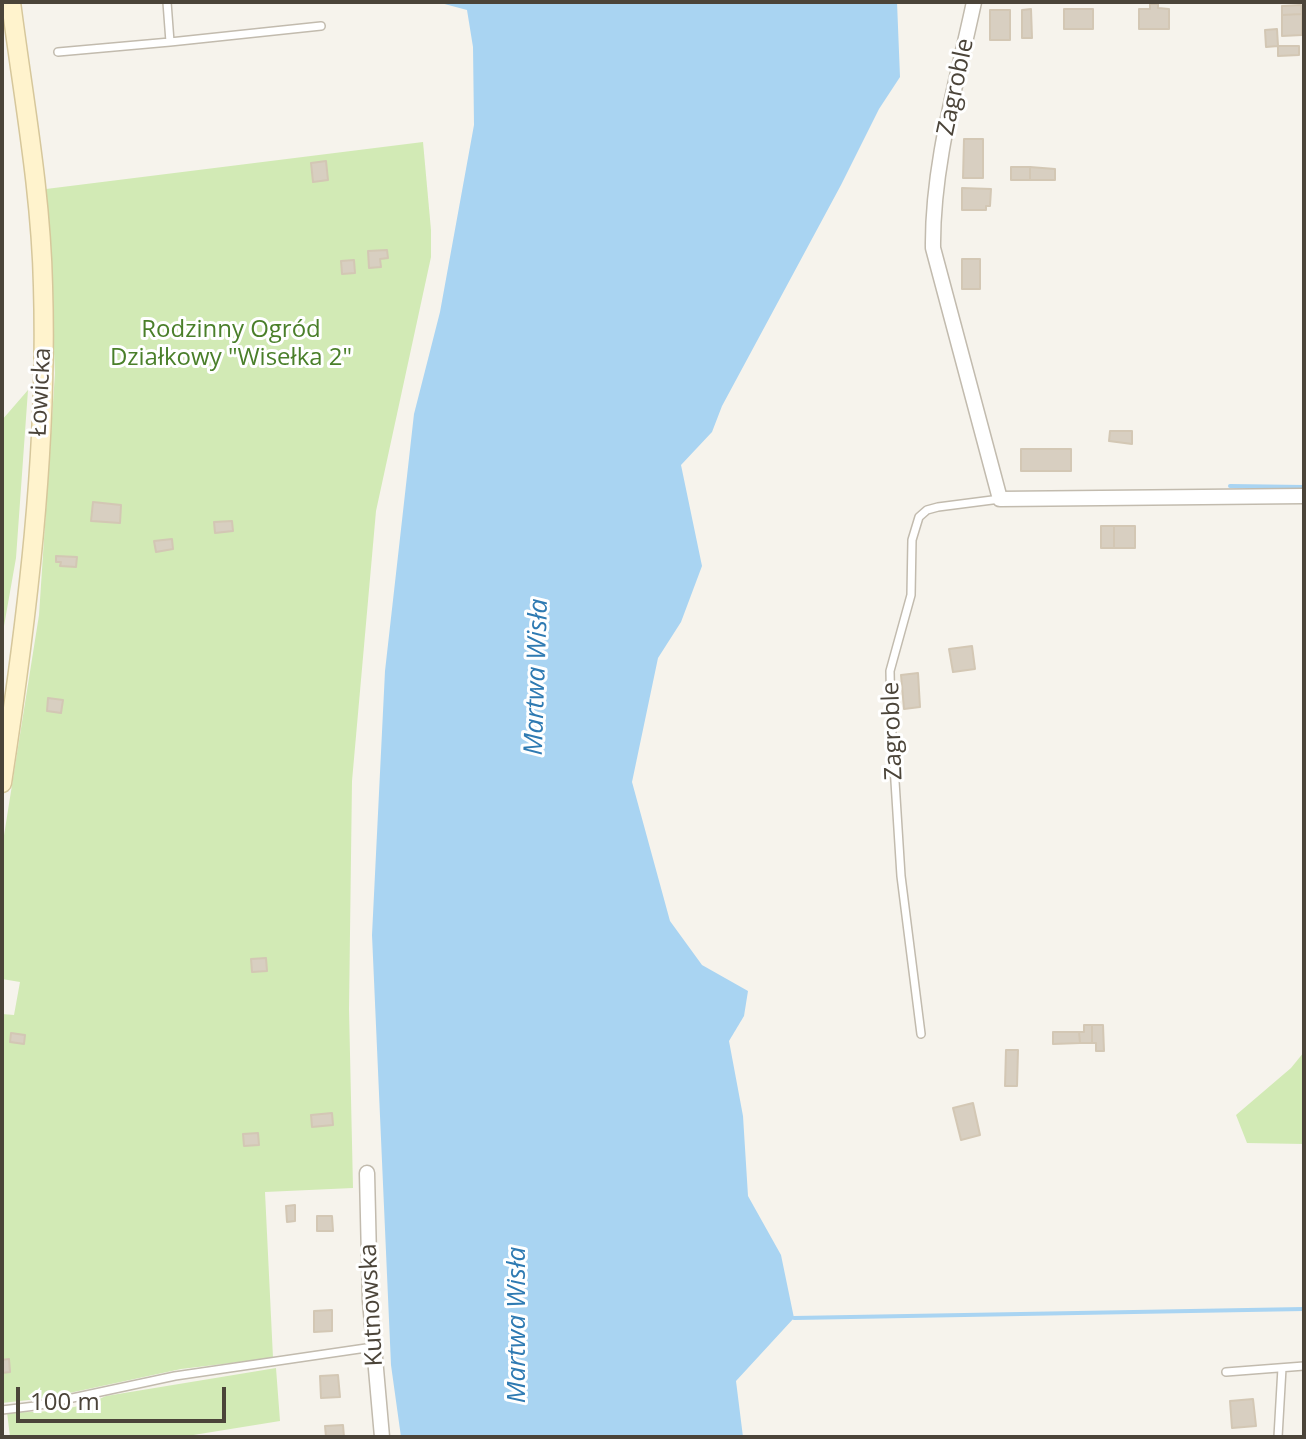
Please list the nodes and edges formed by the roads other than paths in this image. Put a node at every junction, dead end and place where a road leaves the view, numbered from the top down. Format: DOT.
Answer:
graph roads {
  1 [pos="11,2"];
  2 [pos="167,2"];
  3 [pos="974,2"];
  4 [pos="321,26"];
  5 [pos="170,42"];
  6 [pos="58,52"];
  7 [pos="1304,496"];
  8 [pos="1000,499"];
  9 [pos="6,725"];
  10 [pos="2,783"];
  11 [pos="921,1034"];
  12 [pos="367,1173"];
  13 [pos="373,1347"];
  14 [pos="1304,1366"];
  15 [pos="1282,1368"];
  16 [pos="1226,1372"];
  17 [pos="2,1410"];
  18 [pos="382,1437"];
  19 [pos="1278,1437"];
  1 -- 9 [label="street, Łowicka"];
  2 -- 5 [label="lane"];
  3 -- 8 [label="street, Zagroble"];
  4 -- 5 [label="lane"];
  5 -- 6 [label="lane"];
  7 -- 8 [label="street, Zagroble"];
  8 -- 11 [label="lane, Zagroble"];
  9 -- 10 [label="street, Łowicka"];
  12 -- 13 [label="street, Kutnowska"];
  13 -- 17 [label="lane"];
  13 -- 18 [label="street, Kutnowska"];
  14 -- 15 [label="lane"];
  15 -- 16 [label="lane"];
  15 -- 19 [label="lane"];
}
